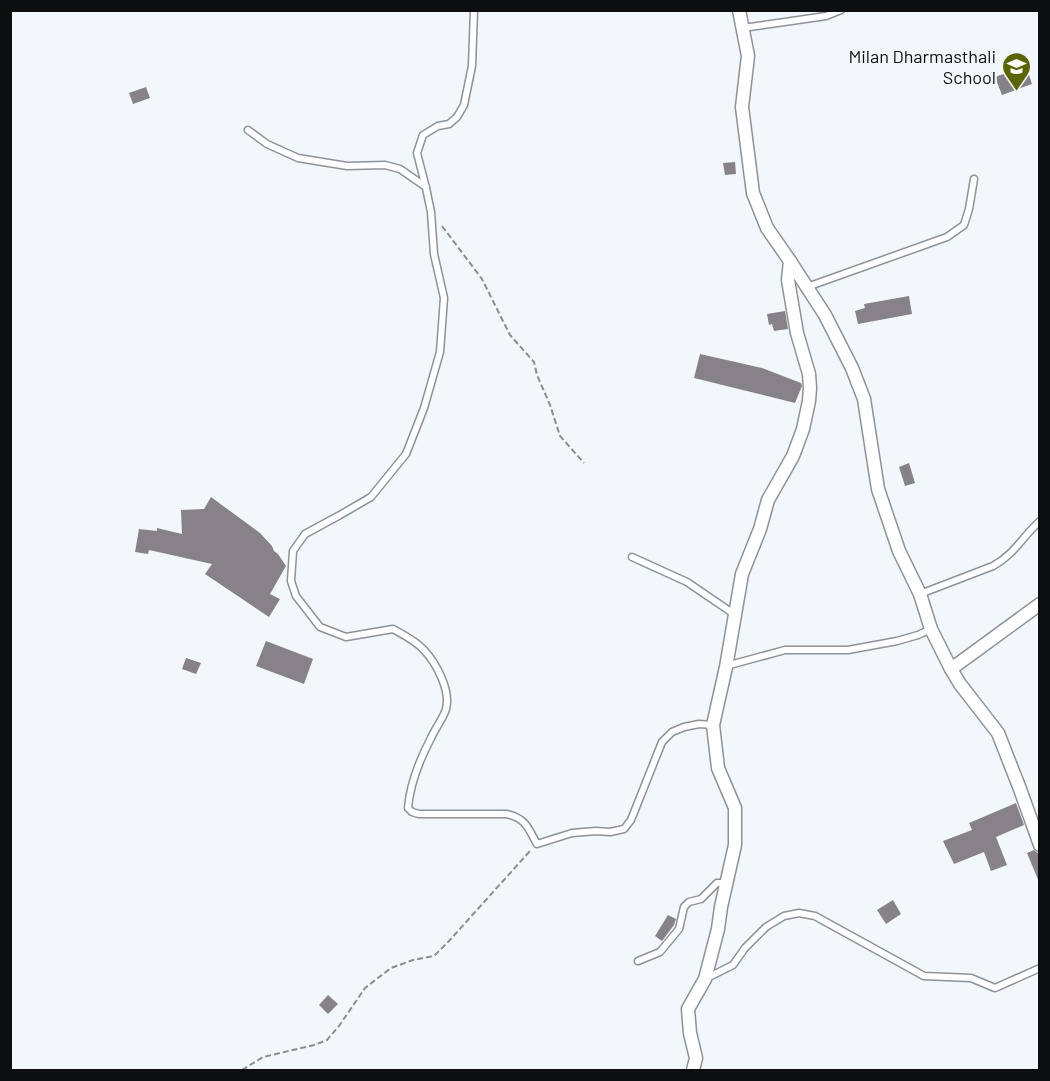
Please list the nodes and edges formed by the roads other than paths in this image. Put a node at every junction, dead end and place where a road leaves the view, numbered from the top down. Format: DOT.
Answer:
graph roads {
  1 [pos="474,10"];
  2 [pos="739,10"];
  3 [pos="841,10"];
  4 [pos="743,28"];
  5 [pos="248,130"];
  6 [pos="974,179"];
  7 [pos="426,188"];
  8 [pos="790,261"];
  9 [pos="807,287"];
  10 [pos="1040,521"];
  11 [pos="632,557"];
  12 [pos="920,594"];
  13 [pos="1040,604"];
  14 [pos="734,614"];
  15 [pos="931,628"];
  16 [pos="726,667"];
  17 [pos="951,669"];
  18 [pos="713,725"];
  19 [pos="1040,844"];
  20 [pos="727,883"];
  21 [pos="638,961"];
  22 [pos="1040,968"];
  23 [pos="705,979"];
  24 [pos="693,1071"];
  1 -- 7 [label="lane"];
  2 -- 4 [label="street"];
  3 -- 4 [label="lane"];
  4 -- 8 [label="street"];
  5 -- 7 [label="lane"];
  6 -- 9 [label="lane"];
  7 -- 18 [label="lane"];
  8 -- 9 [label="street"];
  8 -- 14 [label="street"];
  9 -- 12 [label="street"];
  10 -- 12 [label="lane"];
  11 -- 14 [label="lane"];
  12 -- 15 [label="street"];
  13 -- 17 [label="street"];
  14 -- 16 [label="street"];
  15 -- 16 [label="lane"];
  15 -- 17 [label="street"];
  16 -- 18 [label="street"];
  17 -- 19 [label="street"];
  18 -- 20 [label="street"];
  20 -- 21 [label="lane"];
  20 -- 23 [label="street"];
  22 -- 23 [label="lane"];
  23 -- 24 [label="street"];
}
